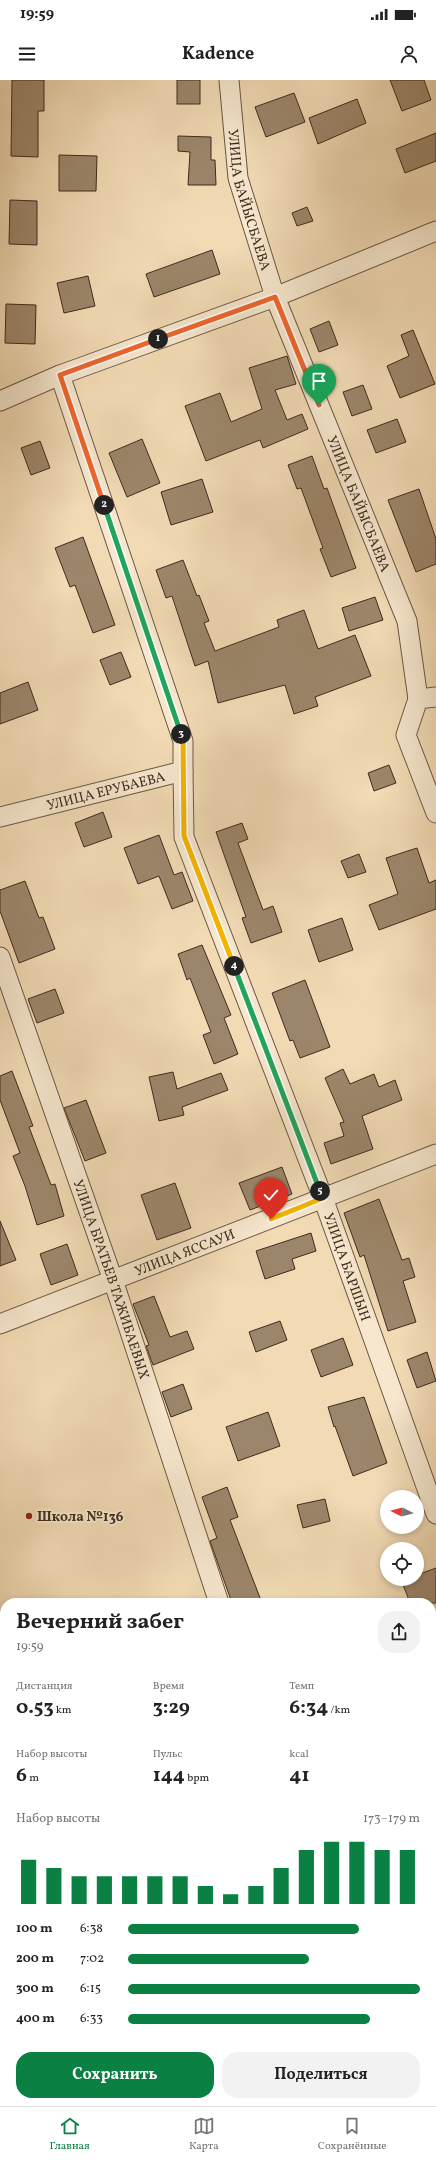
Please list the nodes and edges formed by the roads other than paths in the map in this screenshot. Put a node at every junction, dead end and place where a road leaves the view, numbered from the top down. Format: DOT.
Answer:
graph roads {
  1 [pos="229,80"];
  2 [pos="436,231"];
  3 [pos="275,297"];
  4 [pos="60,375"];
  5 [pos="0,401"];
  6 [pos="427,698"];
  7 [pos="183,771"];
  8 [pos="436,813"];
  9 [pos="0,818"];
  10 [pos="0,957"];
  11 [pos="436,1154"];
  12 [pos="323,1198"];
  13 [pos="113,1280"];
  14 [pos="0,1324"];
  15 [pos="436,1514"];
  16 [pos="216,1598"];
  1 -- 3 [label="street, УЛИЦА БАЙЫСБАЕВА"];
  2 -- 3 [label="street"];
  3 -- 4 [label="street"];
  3 -- 6 [label="street, УЛИЦА БАЙЫСБАЕВА"];
  4 -- 5 [label="street"];
  4 -- 7 [label="street, УЛИЦА ЕРУБАЕВА"];
  6 -- 8 [label="street"];
  7 -- 9 [label="street, УЛИЦА ЕРУБАЕВА"];
  7 -- 12 [label="street, УЛИЦА БАРШЫН"];
  10 -- 13 [label="street, УЛИЦА БРАТЬЕВ ТАЖИБАЕВЫХ"];
  11 -- 12 [label="street, УЛИЦА ЯССАУИ"];
  12 -- 13 [label="street, УЛИЦА ЯССАУИ"];
  12 -- 15 [label="street, УЛИЦА БАРШЫН"];
  13 -- 14 [label="street, УЛИЦА ЯССАУИ"];
  13 -- 16 [label="street, УЛИЦА БРАТЬЕВ ТАЖИБАЕВЫХ"];
}
